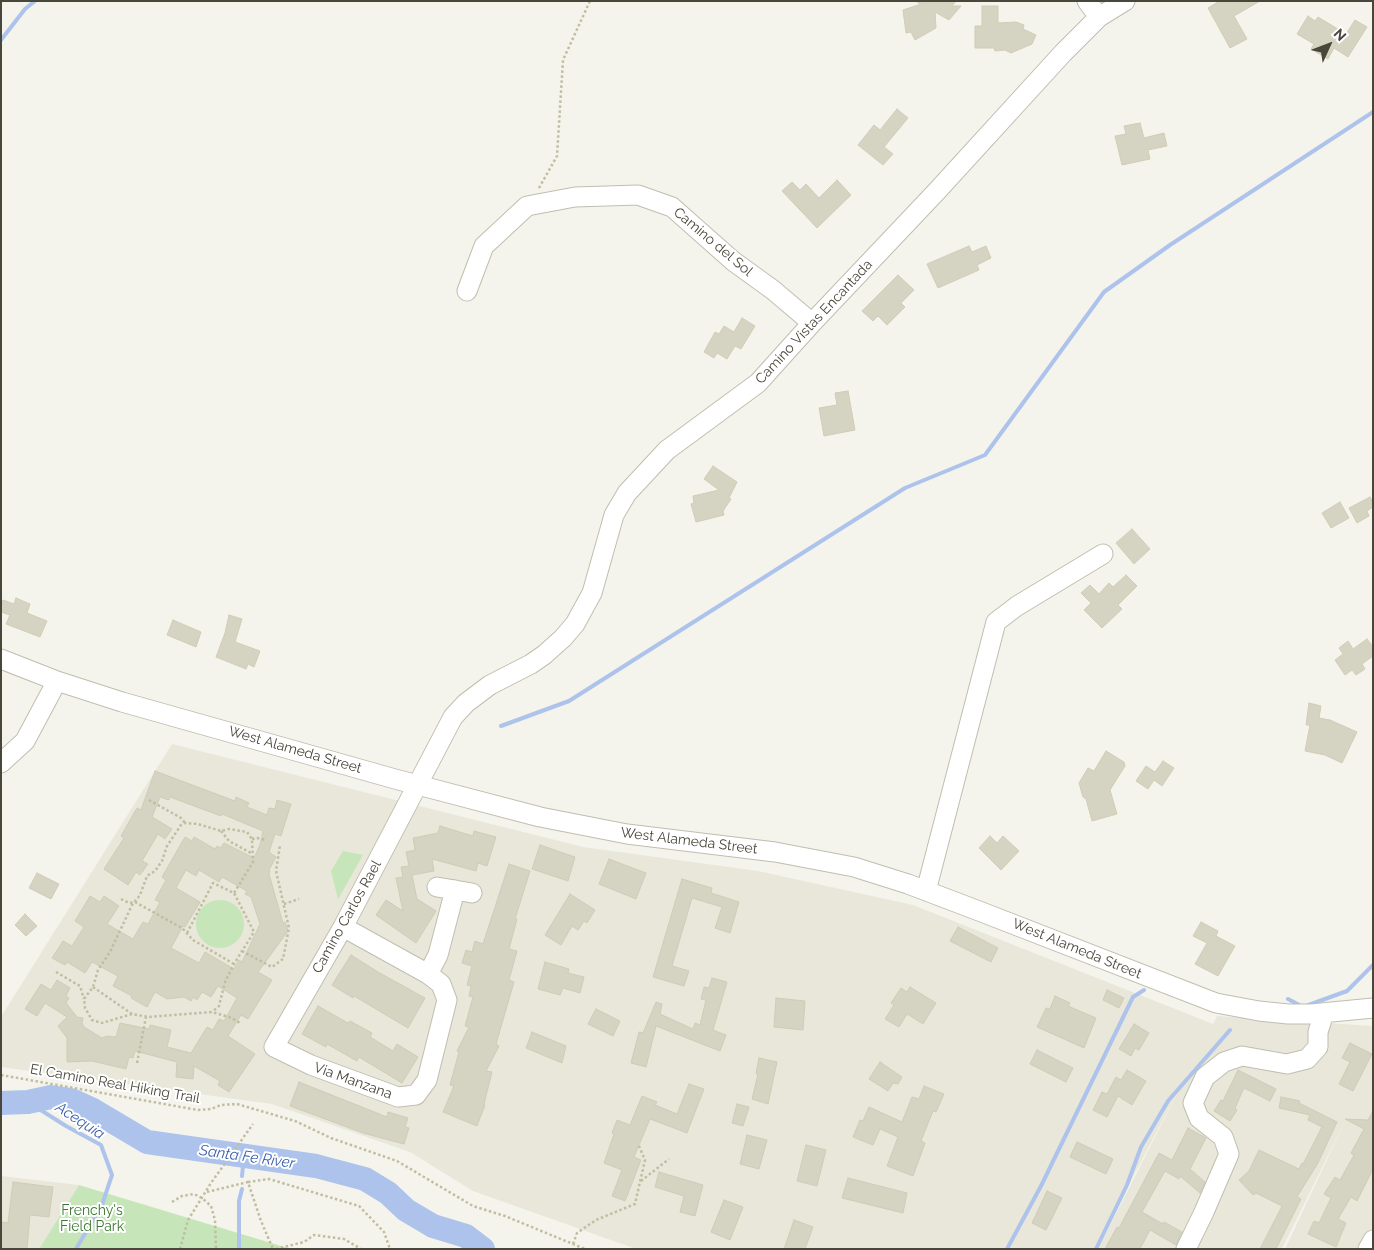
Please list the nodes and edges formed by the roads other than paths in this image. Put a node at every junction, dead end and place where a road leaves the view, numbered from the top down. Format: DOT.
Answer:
graph roads {
  1 [pos="1087,1"];
  2 [pos="1125,1"];
  3 [pos="1099,17"];
  4 [pos="467,291"];
  5 [pos="812,323"];
  6 [pos="1103,554"];
  7 [pos="1,659"];
  8 [pos="57,681"];
  9 [pos="1,763"];
  10 [pos="418,785"];
  11 [pos="437,887"];
  12 [pos="926,891"];
  13 [pos="343,927"];
  14 [pos="428,974"];
  15 [pos="1373,1008"];
  16 [pos="1324,1013"];
  17 [pos="274,1047"];
  18 [pos="1373,1240"];
  19 [pos="1186,1249"];
  20 [pos="1368,1249"];
  1 -- 3 [label="street"];
  2 -- 3 [label="street, Camino Vistas Encantada"];
  3 -- 5 [label="street, Camino Vistas Encantada"];
  4 -- 5 [label="street, Camino del Sol"];
  5 -- 10 [label="street, Camino Vistas Encantada"];
  6 -- 12 [label="street"];
  7 -- 8 [label="street, West Alameda Street"];
  8 -- 9 [label="street"];
  8 -- 10 [label="street, West Alameda Street"];
  10 -- 12 [label="street, West Alameda Street"];
  10 -- 13 [label="street, Camino Carlos Rael"];
  11 -- 14 [label="street"];
  12 -- 16 [label="street, West Alameda Street"];
  13 -- 14 [label="street, Via Manzana"];
  13 -- 17 [label="street, Camino Carlos Rael"];
  14 -- 17 [label="street, Via Manzana"];
  15 -- 16 [label="street, West Alameda Street"];
  16 -- 19 [label="street"];
  18 -- 20 [label="street"];
}
